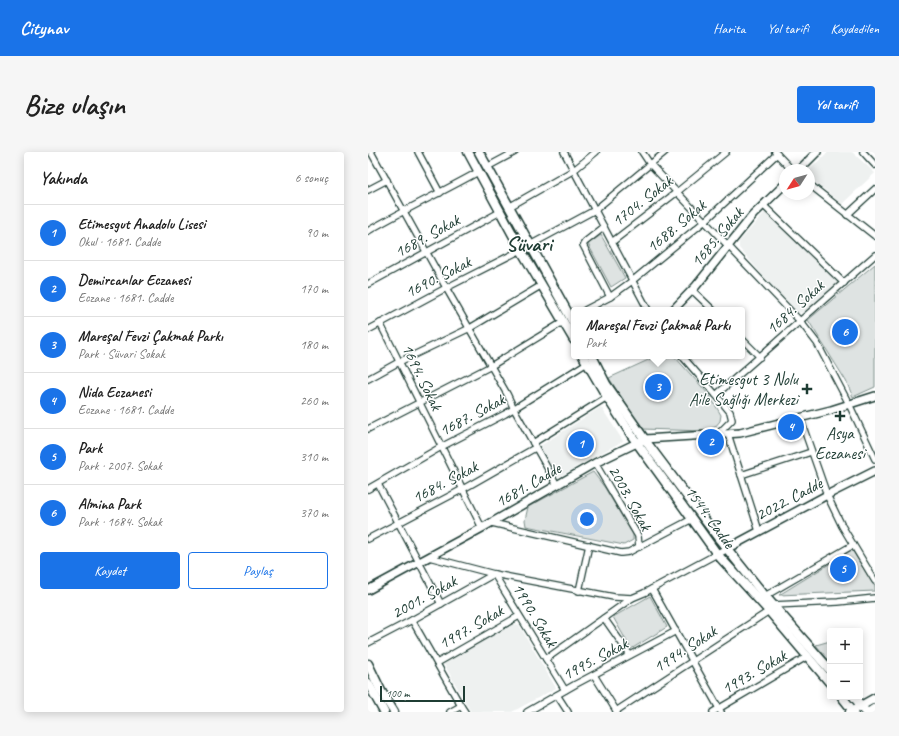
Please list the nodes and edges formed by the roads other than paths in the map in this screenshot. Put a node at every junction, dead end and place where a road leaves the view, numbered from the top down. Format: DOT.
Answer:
graph roads {
  1 [pos="371,152"];
  2 [pos="418,152"];
  3 [pos="468,152"];
  4 [pos="479,152"];
  5 [pos="514,152"];
  6 [pos="564,152"];
  7 [pos="596,152"];
  8 [pos="642,152"];
  9 [pos="665,152"];
  10 [pos="726,152"];
  11 [pos="817,152"];
  12 [pos="863,152"];
  13 [pos="776,153"];
  14 [pos="650,164"];
  15 [pos="786,164"];
  16 [pos="805,164"];
  17 [pos="874,164"];
  18 [pos="487,167"];
  19 [pos="574,170"];
  20 [pos="478,172"];
  21 [pos="386,180"];
  22 [pos="815,189"];
  23 [pos="875,189"];
  24 [pos="368,190"];
  25 [pos="779,190"];
  26 [pos="677,192"];
  27 [pos="440,193"];
  28 [pos="763,205"];
  29 [pos="509,207"];
  30 [pos="595,210"];
  31 [pos="403,211"];
  32 [pos="500,212"];
  33 [pos="847,215"];
  34 [pos="705,221"];
  35 [pos="604,227"];
  36 [pos="368,231"];
  37 [pos="875,236"];
  38 [pos="612,242"];
  39 [pos="530,245"];
  40 [pos="728,246"];
  41 [pos="521,250"];
  42 [pos="426,252"];
  43 [pos="875,255"];
  44 [pos="632,281"];
  45 [pos="844,283"];
  46 [pos="368,284"];
  47 [pos="542,285"];
  48 [pos="446,288"];
  49 [pos="692,290"];
  50 [pos="610,297"];
  51 [pos="591,307"];
  52 [pos="646,307"];
  53 [pos="676,307"];
  54 [pos="710,307"];
  55 [pos="571,320"];
  56 [pos="800,321"];
  57 [pos="380,323"];
  58 [pos="470,328"];
  59 [pos="368,330"];
  60 [pos="745,342"];
  61 [pos="760,357"];
  62 [pos="586,359"];
  63 [pos="588,359"];
  64 [pos="588,359"];
  65 [pos="685,359"];
  66 [pos="399,362"];
  67 [pos="491,366"];
  68 [pos="368,379"];
  69 [pos="716,395"];
  70 [pos="875,396"];
  71 [pos="607,397"];
  72 [pos="420,403"];
  73 [pos="849,404"];
  74 [pos="514,409"];
  75 [pos="800,418"];
  76 [pos="368,429"];
  77 [pos="713,434"];
  78 [pos="728,434"];
  79 [pos="645,439"];
  80 [pos="636,444"];
  81 [pos="534,446"];
  82 [pos="442,447"];
  83 [pos="811,452"];
  84 [pos="875,459"];
  85 [pos="595,463"];
  86 [pos="875,471"];
  87 [pos="741,474"];
  88 [pos="378,484"];
  89 [pos="557,485"];
  90 [pos="368,489"];
  91 [pos="463,489"];
  92 [pos="827,495"];
  93 [pos="692,519"];
  94 [pos="398,523"];
  95 [pos="492,523"];
  96 [pos="482,528"];
  97 [pos="759,531"];
  98 [pos="368,539"];
  99 [pos="589,545"];
  100 [pos="853,545"];
  101 [pos="639,547"];
  102 [pos="727,549"];
  103 [pos="717,554"];
  104 [pos="429,557"];
  105 [pos="419,563"];
  106 [pos="494,574"];
  107 [pos="875,581"];
  108 [pos="652,589"];
  109 [pos="368,590"];
  110 [pos="579,591"];
  111 [pos="765,596"];
  112 [pos="632,598"];
  113 [pos="875,598"];
  114 [pos="441,604"];
  115 [pos="771,608"];
  116 [pos="520,616"];
  117 [pos="604,618"];
  118 [pos="412,620"];
  119 [pos="676,631"];
  120 [pos="368,643"];
  121 [pos="630,655"];
  122 [pos="808,656"];
  123 [pos="546,659"];
  124 [pos="693,661"];
  125 [pos="436,663"];
  126 [pos="368,664"];
  127 [pos="827,667"];
  128 [pos="594,675"];
  129 [pos="827,679"];
  130 [pos="368,683"];
  131 [pos="565,690"];
  132 [pos="557,695"];
  133 [pos="875,698"];
  134 [pos="844,700"];
  135 [pos="857,700"];
  136 [pos="461,706"];
  137 [pos="875,708"];
  138 [pos="720,710"];
  139 [pos="866,710"];
  140 [pos="617,711"];
  141 [pos="384,712"];
  142 [pos="394,712"];
  143 [pos="450,712"];
  144 [pos="465,712"];
  145 [pos="527,712"];
  146 [pos="568,712"];
  147 [pos="713,712"];
  148 [pos="852,712"];
  1 -- 21 [label="street"];
  2 -- 27 [label="street"];
  3 -- 20 [label="main road"];
  4 -- 18 [label="main road"];
  5 -- 18 [label="street"];
  6 -- 19 [label="street"];
  7 -- 19 [label="street"];
  8 -- 14 [label="street"];
  9 -- 14 [label="street"];
  10 -- 26 [label="street, 1704. Sokak"];
  11 -- 16 [label="street"];
  12 -- 17 [label="street"];
  13 -- 15 [label="street"];
  13 -- 34 [label="street, 1688. Sokak"];
  14 -- 26 [label="street"];
  14 -- 30 [label="street"];
  18 -- 29 [label="main road"];
  19 -- 29 [label="street"];
  19 -- 30 [label="street"];
  20 -- 27 [label="street"];
  20 -- 32 [label="main road"];
  21 -- 24 [label="street"];
  21 -- 31 [label="street"];
  22 -- 33 [label="street"];
  23 -- 33 [label="street"];
  25 -- 28 [label="street, 1685. Sokak"];
  26 -- 34 [label="street"];
  26 -- 38 [label="street, 1704. Sokak"];
  27 -- 31 [label="street"];
  28 -- 40 [label="street, 1685. Sokak"];
  28 -- 45 [label="street"];
  29 -- 39 [label="main road"];
  30 -- 35 [label="street"];
  30 -- 39 [label="street"];
  31 -- 36 [label="street"];
  31 -- 42 [label="street"];
  32 -- 41 [label="main road"];
  32 -- 42 [label="street, 1689. Sokak"];
  33 -- 37 [label="street"];
  34 -- 40 [label="street"];
  34 -- 44 [label="street, 1688. Sokak"];
  35 -- 38 [label="street"];
  35 -- 50 [label="street"];
  38 -- 44 [label="street"];
  39 -- 55 [label="main road"];
  40 -- 49 [label="street, 1685. Sokak"];
  40 -- 56 [label="street"];
  41 -- 47 [label="main road"];
  41 -- 48 [label="street, 1690. Sokak"];
  42 -- 46 [label="street, 1689. Sokak"];
  42 -- 48 [label="street"];
  43 -- 45 [label="street, 1684. Sokak"];
  44 -- 50 [label="street, 1688. Sokak"];
  44 -- 52 [label="street"];
  45 -- 56 [label="street, 1684. Sokak"];
  47 -- 55 [label="main road"];
  47 -- 58 [label="street"];
  48 -- 57 [label="street, 1690. Sokak"];
  48 -- 58 [label="street"];
  49 -- 53 [label="street, 1685. Sokak"];
  49 -- 54 [label="street"];
  50 -- 51 [label="street, 1688. Sokak"];
  55 -- 67 [label="street"];
  56 -- 61 [label="street, 1684. Sokak"];
  56 -- 73 [label="street"];
  57 -- 59 [label="street, 1690. Sokak"];
  57 -- 66 [label="street, 1694. Sokak"];
  58 -- 66 [label="street"];
  58 -- 67 [label="street"];
  60 -- 61 [label="street"];
  61 -- 69 [label="street, 1684. Sokak"];
  62 -- 74 [label="street, 1687. Sokak"];
  63 -- 71 [label="main road, 1544. Cadde"];
  64 -- 79 [label="main road, 1544. Cadde"];
  65 -- 69 [label="street"];
  66 -- 68 [label="street"];
  66 -- 72 [label="street, 1694. Sokak"];
  67 -- 72 [label="street"];
  67 -- 74 [label="street"];
  69 -- 77 [label="street"];
  70 -- 73 [label="street, 1681. Cadde"];
  71 -- 80 [label="main road, 1544. Cadde"];
  71 -- 81 [label="street, 1684. Sokak"];
  72 -- 76 [label="street"];
  72 -- 82 [label="street, 1694. Sokak"];
  73 -- 75 [label="street, 1681. Cadde"];
  73 -- 84 [label="street"];
  74 -- 81 [label="street"];
  74 -- 82 [label="street, 1687. Sokak"];
  75 -- 78 [label="street, 1681. Cadde"];
  75 -- 83 [label="street"];
  77 -- 78 [label="street, 1681. Cadde"];
  77 -- 79 [label="street, 1681. Cadde"];
  78 -- 87 [label="street"];
  79 -- 80 [label="street, 1681. Cadde"];
  79 -- 102 [label="main road, 1544. Cadde"];
  80 -- 85 [label="street, 1681. Cadde"];
  80 -- 93 [label="main road, 1544. Cadde"];
  81 -- 89 [label="street"];
  81 -- 91 [label="street, 1684. Sokak"];
  82 -- 88 [label="street, 1687. Sokak"];
  82 -- 91 [label="street, 1694. Sokak"];
  83 -- 87 [label="street"];
  83 -- 92 [label="street"];
  85 -- 89 [label="street, 1681. Cadde"];
  85 -- 101 [label="street, 2003. Sokak"];
  86 -- 92 [label="street, 2022. Cadde"];
  87 -- 97 [label="street"];
  88 -- 90 [label="street, 1687. Sokak"];
  88 -- 94 [label="street"];
  89 -- 95 [label="street, 1681. Cadde"];
  91 -- 94 [label="street, 1684. Sokak"];
  91 -- 96 [label="street, 1694. Sokak"];
  92 -- 97 [label="street, 2022. Cadde"];
  92 -- 100 [label="street"];
  93 -- 101 [label="street"];
  93 -- 103 [label="main road, 1544. Cadde"];
  94 -- 98 [label="street, 1684. Sokak"];
  94 -- 105 [label="street"];
  95 -- 96 [label="street, 1681. Cadde"];
  95 -- 99 [label="street"];
  96 -- 104 [label="street, 1681. Cadde"];
  97 -- 102 [label="street, 2022. Cadde"];
  99 -- 101 [label="street"];
  99 -- 110 [label="street"];
  100 -- 107 [label="street"];
  100 -- 111 [label="street"];
  102 -- 103 [label="street, 2022. Cadde"];
  102 -- 111 [label="main road, 1544. Cadde"];
  103 -- 108 [label="street"];
  103 -- 115 [label="main road, 1544. Cadde"];
  104 -- 105 [label="street, 1681. Cadde"];
  104 -- 106 [label="street"];
  105 -- 109 [label="street, 1681. Cadde"];
  105 -- 114 [label="street"];
  106 -- 110 [label="street"];
  106 -- 114 [label="street, 2001. Sokak"];
  106 -- 116 [label="street, 1990. Sokak"];
  108 -- 112 [label="street"];
  108 -- 119 [label="street"];
  110 -- 112 [label="street"];
  111 -- 115 [label="main road, 1544. Cadde"];
  112 -- 117 [label="street"];
  113 -- 115 [label="street"];
  114 -- 118 [label="street, 2001. Sokak"];
  115 -- 122 [label="main road, 1544. Cadde"];
  115 -- 124 [label="street, 1994. Sokak"];
  115 -- 127 [label="main road, 1544. Cadde"];
  116 -- 123 [label="street, 1990. Sokak"];
  116 -- 125 [label="street, 1997. Sokak"];
  117 -- 121 [label="street"];
  117 -- 123 [label="street"];
  118 -- 120 [label="street, 2001. Sokak"];
  118 -- 125 [label="street"];
  119 -- 121 [label="street, 1995. Sokak"];
  119 -- 124 [label="street"];
  121 -- 128 [label="street, 1995. Sokak"];
  122 -- 129 [label="main road, 1544. Cadde"];
  122 -- 138 [label="street, 1993. Sokak"];
  123 -- 131 [label="street, 1990. Sokak"];
  124 -- 138 [label="street"];
  124 -- 140 [label="street, 1994. Sokak"];
  125 -- 136 [label="street"];
  126 -- 142 [label="main road"];
  128 -- 131 [label="street, 1995. Sokak"];
  128 -- 140 [label="street"];
  130 -- 141 [label="main road"];
  131 -- 132 [label="street, 1995. Sokak"];
  132 -- 145 [label="street, 1995. Sokak"];
  132 -- 146 [label="street"];
  133 -- 139 [label="main road"];
  134 -- 148 [label="main road"];
  135 -- 139 [label="main road"];
  136 -- 143 [label="street"];
  136 -- 144 [label="street"];
  137 -- 139 [label="main road"];
  138 -- 147 [label="street, 1993. Sokak"];
  139 -- 148 [label="main road"];
}
